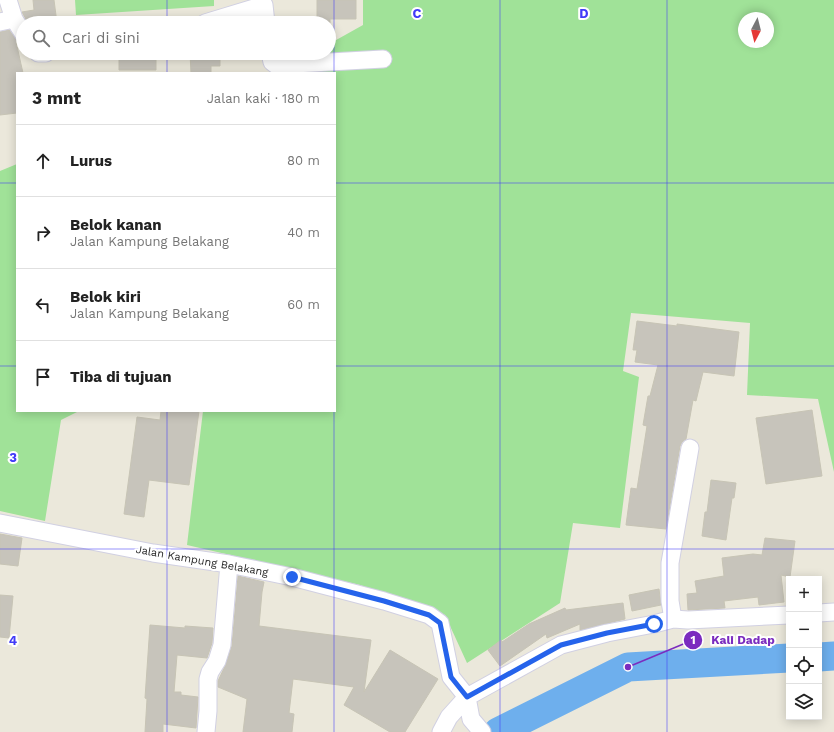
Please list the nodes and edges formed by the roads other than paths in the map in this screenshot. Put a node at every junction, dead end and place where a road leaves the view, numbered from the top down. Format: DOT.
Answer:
graph roads {
  1 [pos="8,0"];
  2 [pos="268,3"];
  3 [pos="227,16"];
  4 [pos="267,16"];
  5 [pos="7,21"];
  6 [pos="16,28"];
  7 [pos="383,59"];
  8 [pos="272,60"];
  9 [pos="690,448"];
  10 [pos="0,523"];
  11 [pos="229,564"];
  12 [pos="834,612"];
  13 [pos="822,613"];
  14 [pos="786,615"];
  15 [pos="673,619"];
  16 [pos="467,697"];
  17 [pos="206,732"];
  18 [pos="441,732"];
  19 [pos="482,732"];
  1 -- 5 [label="street"];
  2 -- 3 [label="street"];
  2 -- 4 [label="street"];
  5 -- 6 [label="street"];
  7 -- 8 [label="street"];
  9 -- 15 [label="street"];
  10 -- 11 [label="street, Jalan Kampung Belakang"];
  11 -- 16 [label="street, Jalan Kampung Belakang"];
  11 -- 17 [label="street"];
  12 -- 13 [label="street"];
  14 -- 15 [label="street"];
  15 -- 16 [label="street"];
  16 -- 18 [label="street"];
  16 -- 19 [label="street, Jalan Kampung Belakang"];
}
